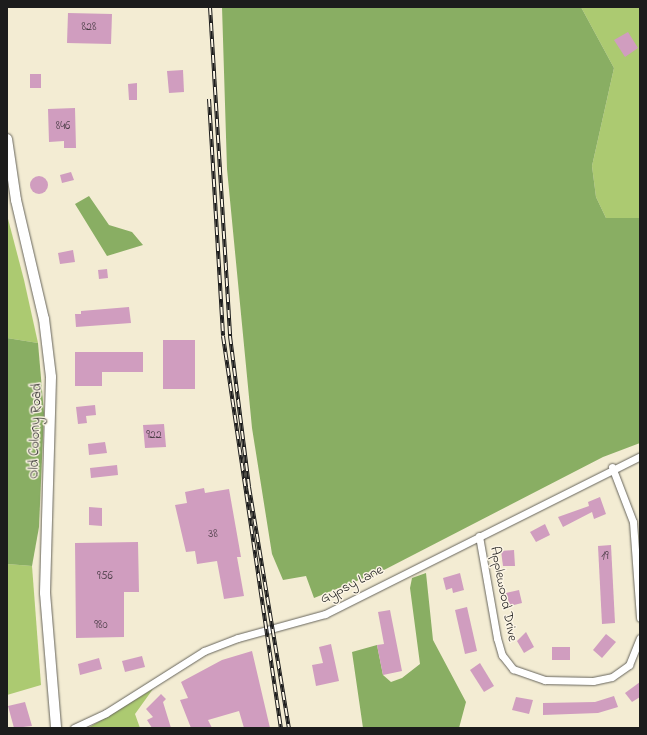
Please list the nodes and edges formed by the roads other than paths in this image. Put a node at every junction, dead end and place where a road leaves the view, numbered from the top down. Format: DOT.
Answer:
graph roads {
  1 [pos="7,138"];
  2 [pos="640,456"];
  3 [pos="612,467"];
  4 [pos="478,536"];
  5 [pos="640,618"];
  6 [pos="640,638"];
  7 [pos="56,728"];
  8 [pos="74,728"];
  1 -- 7 [label="main road, Old Colony Road"];
  2 -- 3 [label="street, Gypsy Lane"];
  3 -- 4 [label="street, Gypsy Lane"];
  3 -- 5 [label="street"];
  4 -- 6 [label="street, Applewood Drive"];
  4 -- 8 [label="street, Gypsy Lane"];
}
